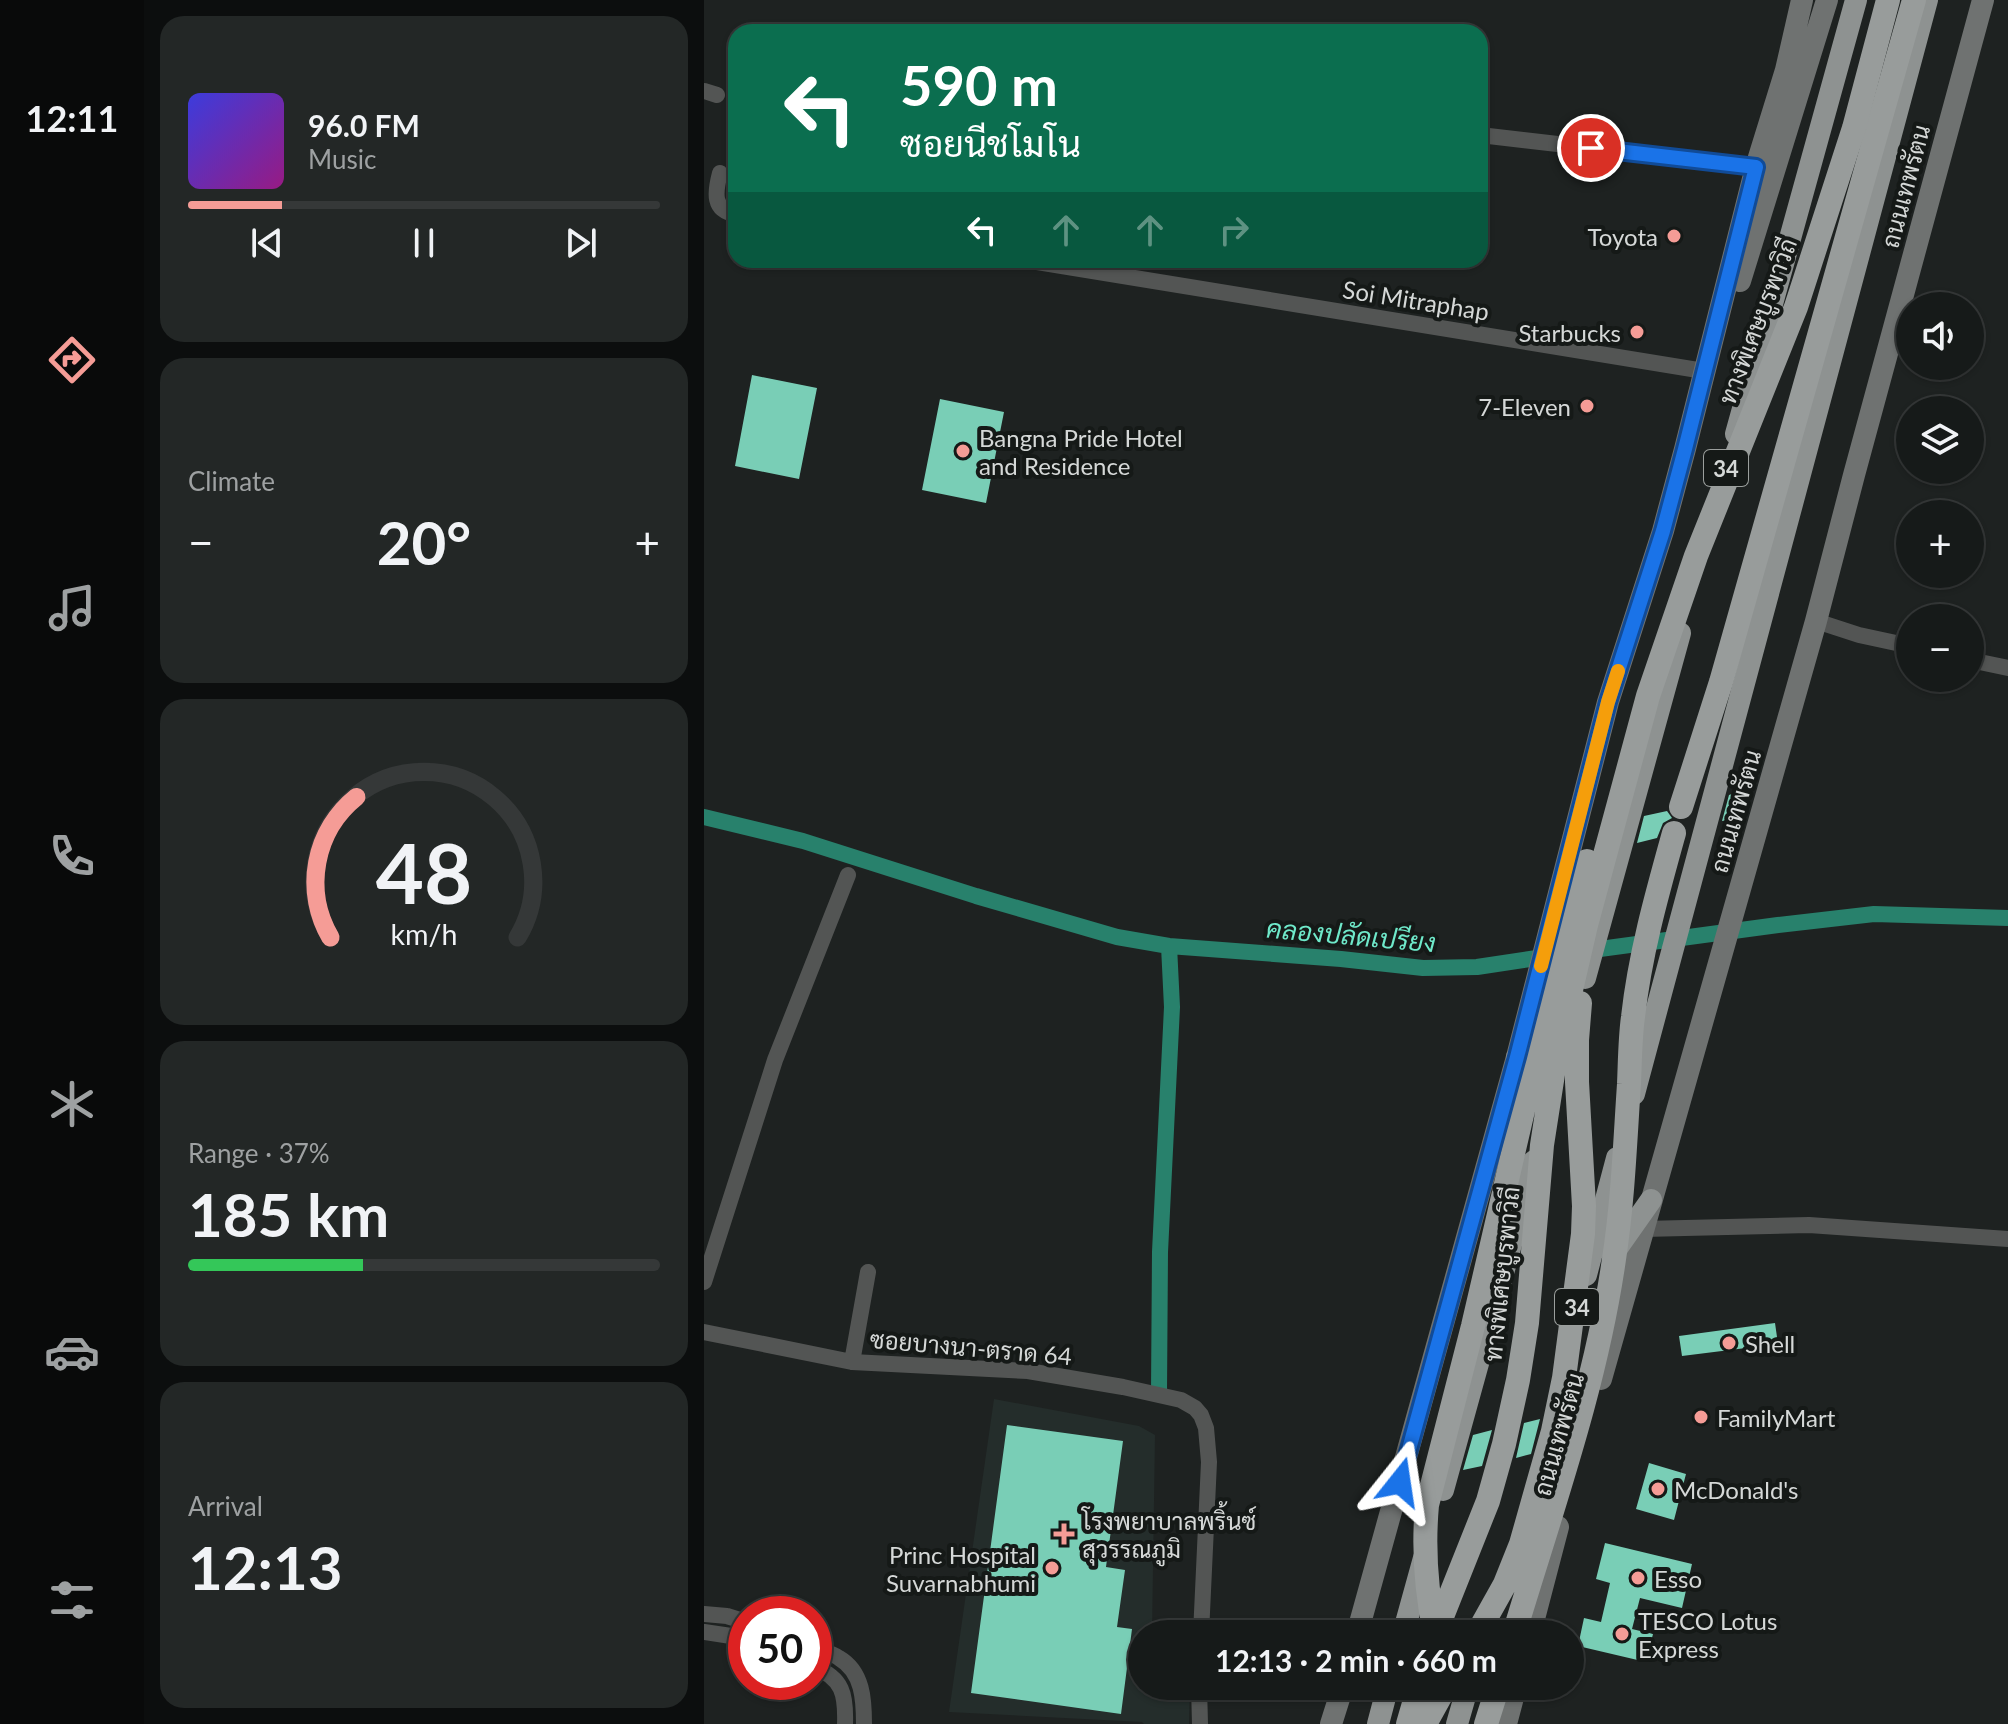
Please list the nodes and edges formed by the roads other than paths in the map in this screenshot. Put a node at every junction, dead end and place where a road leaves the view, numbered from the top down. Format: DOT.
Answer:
graph roads {
  1 [pos="1802,0"];
  2 [pos="1827,0"];
  3 [pos="1856,0"];
  4 [pos="1873,0"];
  5 [pos="1888,0"];
  6 [pos="1914,0"];
  7 [pos="1927,0"];
  8 [pos="1970,0"];
  9 [pos="1983,0"];
  10 [pos="1959,85"];
  11 [pos="1488,136"];
  12 [pos="1756,167"];
  13 [pos="720,173"];
  14 [pos="728,213"];
  15 [pos="1074,268"];
  16 [pos="1713,336"];
  17 [pos="1704,371"];
  18 [pos="1816,621"];
  19 [pos="1896,643"];
  20 [pos="1984,663"];
  21 [pos="2008,668"];
  22 [pos="1681,807"];
  23 [pos="1674,833"];
  24 [pos="848,875"];
  25 [pos="1592,930"];
  26 [pos="1517,1057"];
  27 [pos="1651,1200"];
  28 [pos="1518,1218"];
  29 [pos="1643,1229"];
  30 [pos="2008,1239"];
  31 [pos="868,1272"];
  32 [pos="704,1282"];
  33 [pos="1579,1303"];
  34 [pos="704,1332"];
  35 [pos="852,1362"];
  36 [pos="704,1614"];
  37 [pos="728,1616"];
  38 [pos="1202,1620"];
  39 [pos="1361,1620"];
  40 [pos="1407,1620"];
  41 [pos="1433,1620"];
  42 [pos="1441,1620"];
  43 [pos="1485,1620"];
  44 [pos="1487,1620"];
  45 [pos="1518,1620"];
  46 [pos="1534,1620"];
  47 [pos="704,1632"];
  48 [pos="728,1636"];
  49 [pos="832,1655"];
  50 [pos="832,1676"];
  51 [pos="1199,1700"];
  52 [pos="1339,1700"];
  53 [pos="1384,1700"];
  54 [pos="1415,1700"];
  55 [pos="1438,1700"];
  56 [pos="1464,1700"];
  57 [pos="1494,1700"];
  58 [pos="1512,1700"];
  59 [pos="845,1724"];
  60 [pos="864,1724"];
  61 [pos="1200,1724"];
  62 [pos="1331,1724"];
  63 [pos="1378,1724"];
  64 [pos="1408,1724"];
  65 [pos="1425,1724"];
  66 [pos="1457,1724"];
  67 [pos="1486,1724"];
  68 [pos="1506,1724"];
  1 -- 12 [label="main road, 34"];
  2 -- 16 [label="main road"];
  3 -- 25 [label="highway, 34"];
  4 -- 41 [label="highway, bridge"];
  5 -- 25 [label="highway, ทางพิเศษบูรพาวิถี, bridge"];
  6 -- 22 [label="highway"];
  7 -- 33 [label="highway, ถนนเทพรัตน / 34"];
  8 -- 10 [label="main road"];
  9 -- 10 [label="main road, ถนนเทพรัตน / 34"];
  10 -- 18 [label="main road, ถนนเทพรัตน / 34"];
  11 -- 12 [label="street"];
  12 -- 16 [label="main road, 34"];
  13 -- 14 [label="street"];
  15 -- 17 [label="street, Soi Mitraphap"];
  16 -- 17 [label="main road, 34"];
  17 -- 26 [label="main road, 34"];
  18 -- 19 [label="street"];
  18 -- 27 [label="main road, ถนนเทพรัตน / 34"];
  20 -- 21 [label="street"];
  23 -- 45 [label="highway, bridge"];
  24 -- 32 [label="street"];
  25 -- 28 [label="highway, 34"];
  25 -- 42 [label="highway, ทางพิเศษบูรพาวิถี, bridge"];
  25 -- 43 [label="highway, bridge"];
  26 -- 28 [label="highway"];
  26 -- 39 [label="main road, 34"];
  27 -- 29 [label="main road, ถนนเทพรัตน / 34"];
  27 -- 33 [label="highway"];
  28 -- 40 [label="highway, 34"];
  29 -- 30 [label="street"];
  29 -- 46 [label="main road, ถนนเทพรัตน / 34"];
  31 -- 35 [label="street"];
  33 -- 44 [label="highway, ถนนเทพรัตน / 34"];
  34 -- 35 [label="street, ซอยบางนา-ตราด 64"];
  35 -- 38 [label="street, ซอยบางนา-ตราด 64"];
  36 -- 37 [label="street"];
  47 -- 48 [label="street"];
  49 -- 60 [label="street"];
  50 -- 59 [label="street"];
  51 -- 61 [label="street"];
  52 -- 62 [label="main road"];
  53 -- 63 [label="highway"];
  54 -- 64 [label="highway"];
  55 -- 65 [label="highway"];
  56 -- 66 [label="highway"];
  57 -- 67 [label="highway"];
  58 -- 68 [label="main road"];
}
